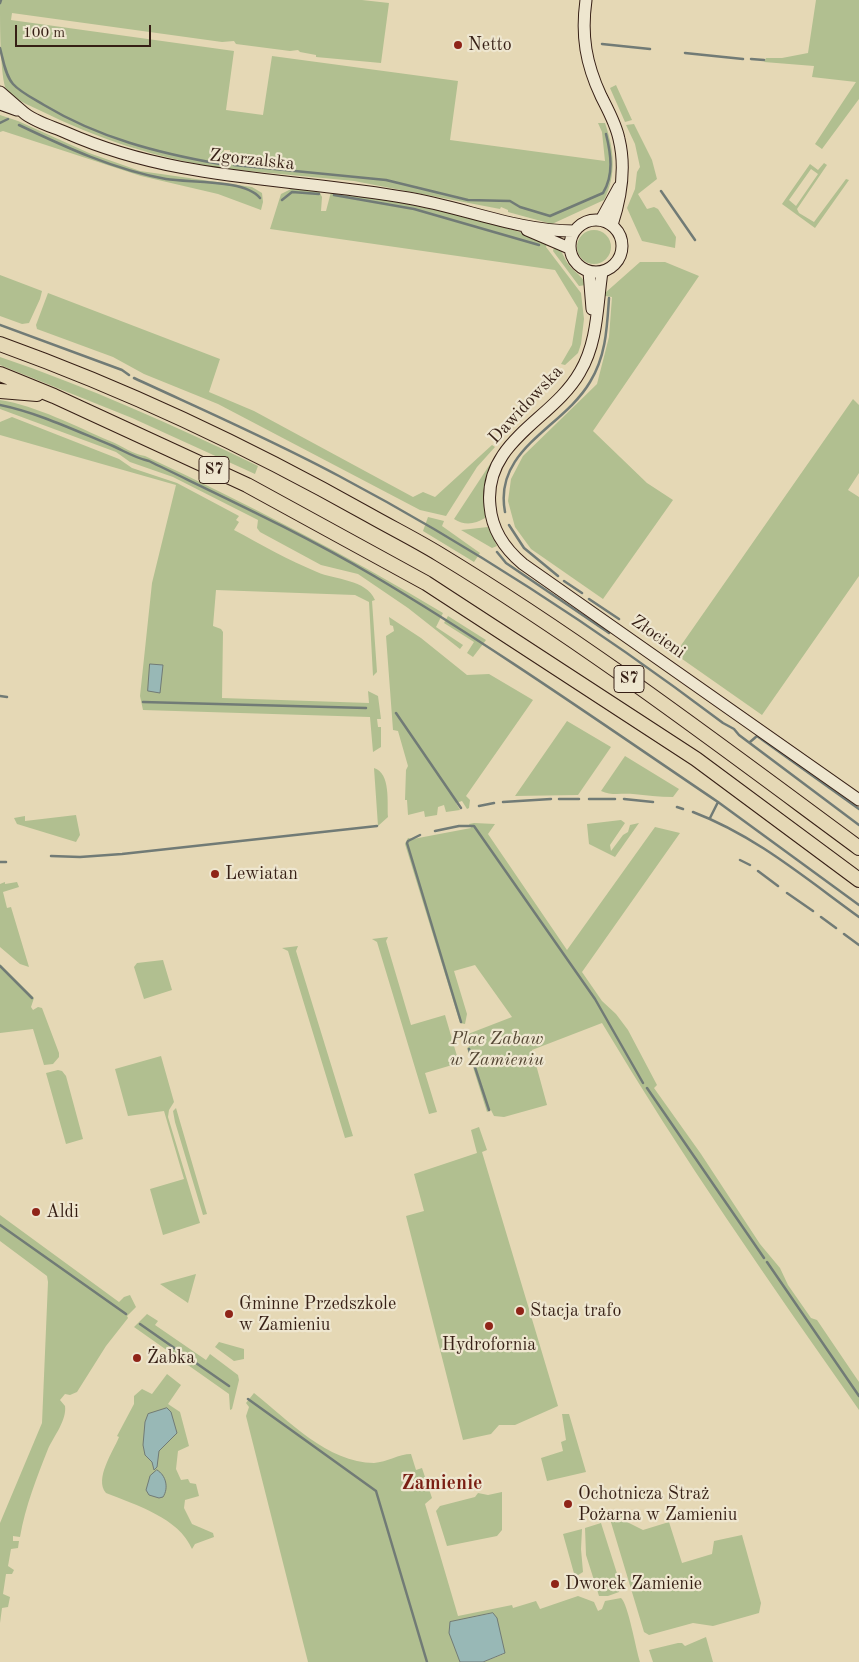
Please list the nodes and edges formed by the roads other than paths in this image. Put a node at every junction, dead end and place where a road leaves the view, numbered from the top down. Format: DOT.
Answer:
graph roads {
  1 [pos="586,0"];
  2 [pos="0,92"];
  3 [pos="0,104"];
  4 [pos="0,110"];
  5 [pos="19,111"];
  6 [pos="620,187"];
  7 [pos="601,220"];
  8 [pos="514,224"];
  9 [pos="612,225"];
  10 [pos="574,231"];
  11 [pos="570,248"];
  12 [pos="589,272"];
  13 [pos="602,272"];
  14 [pos="595,323"];
  15 [pos="0,344"];
  16 [pos="2,375"];
  17 [pos="0,392"];
  18 [pos="54,396"];
  19 [pos="494,470"];
  20 [pos="859,800"];
  21 [pos="859,848"];
  22 [pos="859,880"];
  1 -- 6 [label="street"];
  2 -- 5 [label="street, Zgorzalska"];
  3 -- 5 [label="street, Zgorzalska"];
  4 -- 5 [label="street"];
  5 -- 8 [label="street, Zgorzalska"];
  6 -- 7 [label="street"];
  6 -- 9 [label="street"];
  7 -- 9 [label="street"];
  7 -- 10 [label="street"];
  8 -- 10 [label="street, Zgorzalska"];
  8 -- 11 [label="street, Zgorzalska"];
  9 -- 13 [label="street"];
  10 -- 11 [label="street"];
  11 -- 12 [label="street"];
  12 -- 13 [label="street"];
  12 -- 14 [label="street"];
  13 -- 14 [label="street"];
  14 -- 19 [label="street, Dawidowska"];
  15 -- 21 [label="highway, S7"];
  16 -- 18 [label="highway, S7"];
  17 -- 18 [label="highway"];
  18 -- 22 [label="highway, S7"];
  19 -- 20 [label="street, Złocieni"];
}
